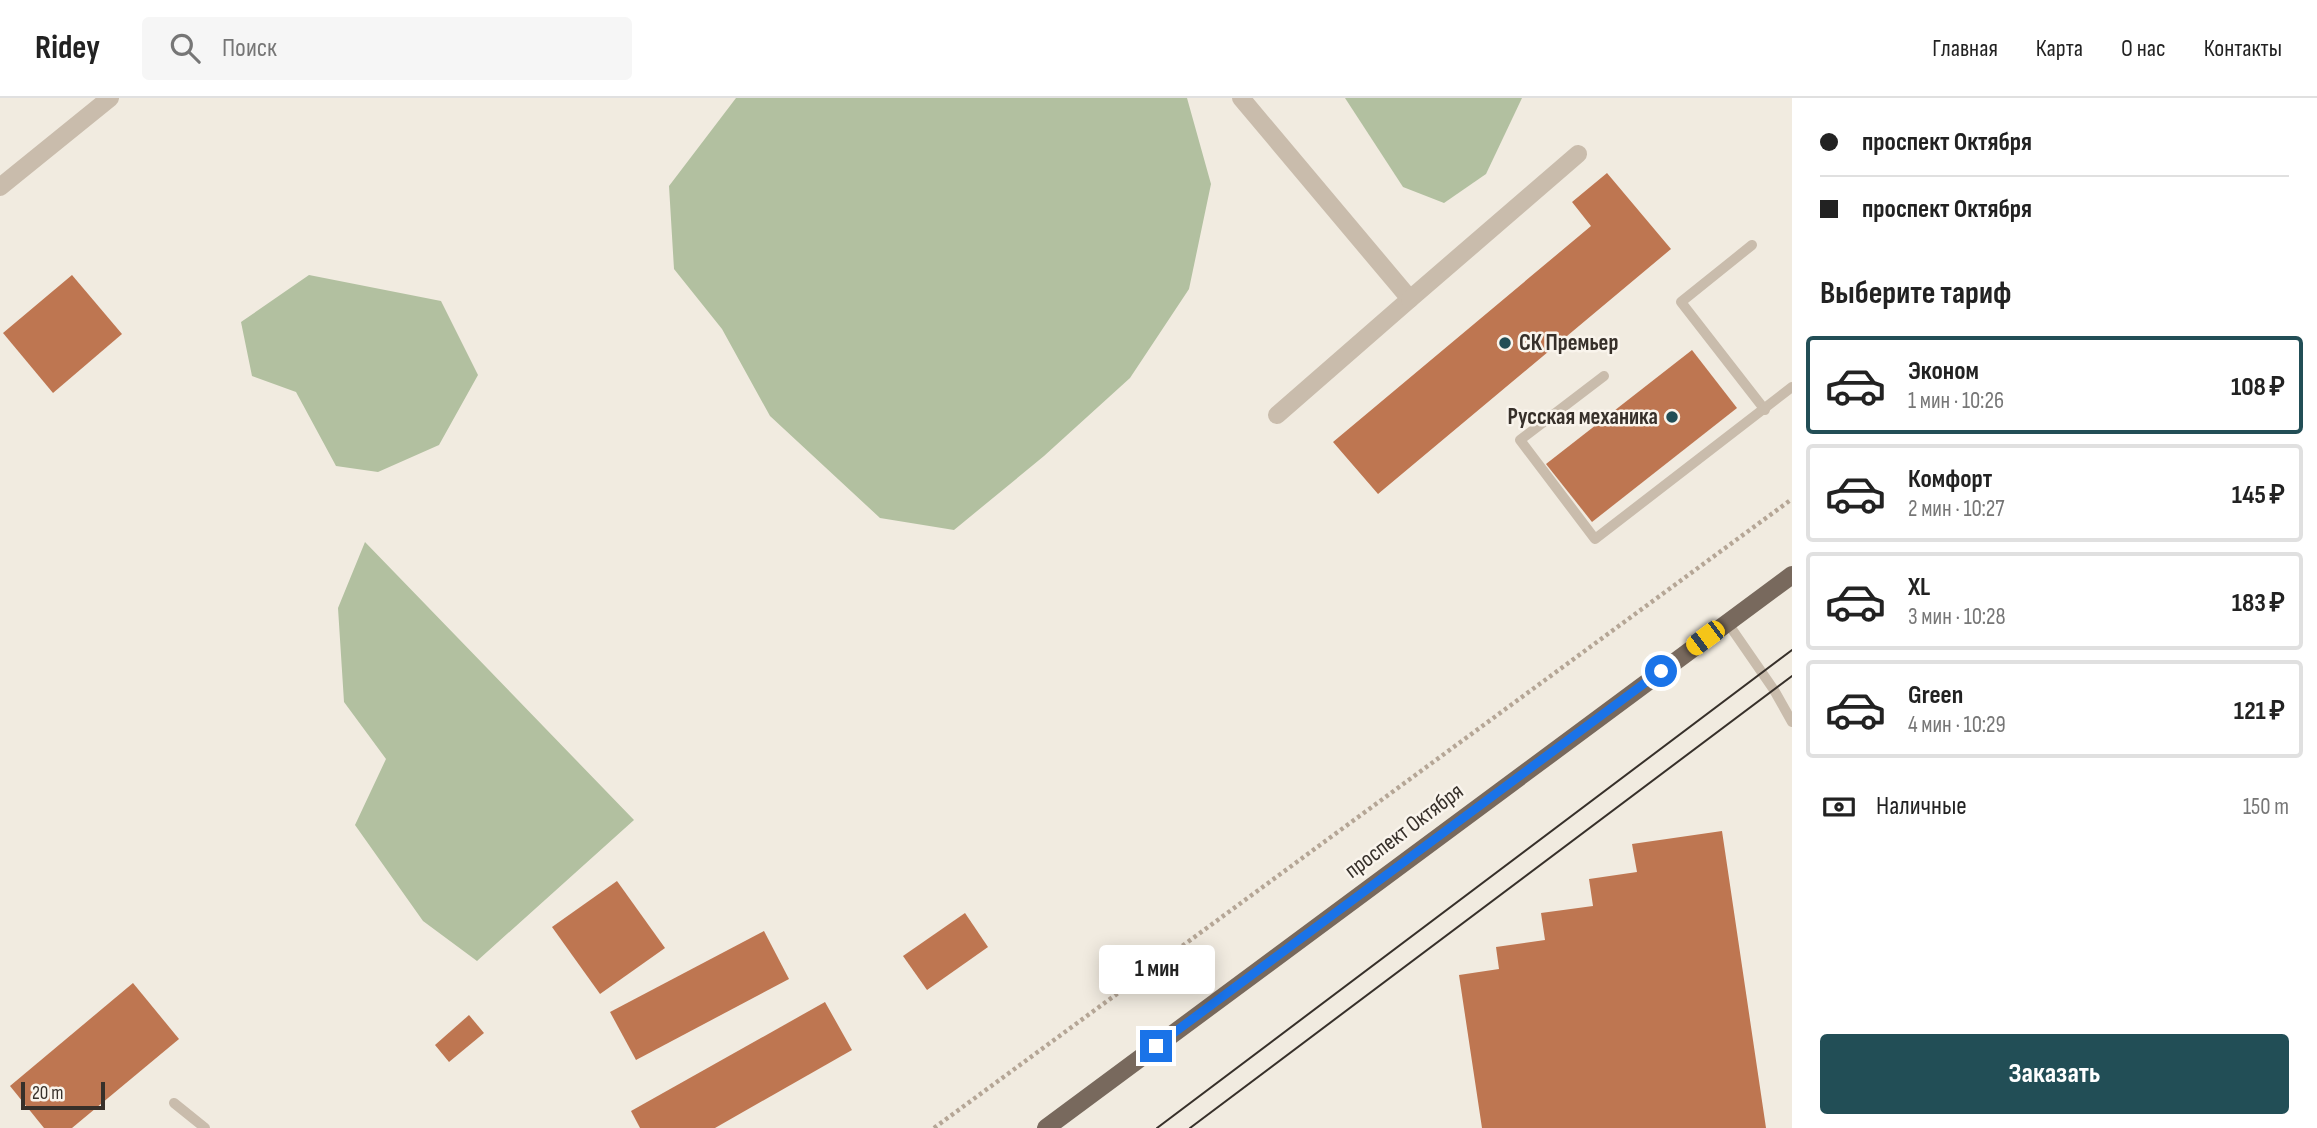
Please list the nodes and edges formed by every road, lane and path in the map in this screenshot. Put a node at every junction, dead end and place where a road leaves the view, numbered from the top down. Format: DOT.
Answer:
graph roads {
  1 [pos="110,98"];
  2 [pos="1241,98"];
  3 [pos="1578,154"];
  4 [pos="0,187"];
  5 [pos="1752,245"];
  6 [pos="1410,299"];
  7 [pos="1604,376"];
  8 [pos="1792,387"];
  9 [pos="1765,410"];
  10 [pos="1277,415"];
  11 [pos="1792,499"];
  12 [pos="1792,575"];
  13 [pos="1727,622"];
  14 [pos="1792,722"];
  15 [pos="174,1103"];
  16 [pos="205,1128"];
  17 [pos="934,1128"];
  18 [pos="1046,1128"];
  1 -- 4 [label="street"];
  2 -- 6 [label="street"];
  3 -- 6 [label="street"];
  5 -- 9 [label="lane"];
  6 -- 10 [label="street"];
  7 -- 9 [label="lane"];
  8 -- 9 [label="lane"];
  11 -- 17 [label="path"];
  12 -- 13 [label="main road, проспект Октября"];
  13 -- 14 [label="lane"];
  13 -- 18 [label="main road, проспект Октября"];
  15 -- 16 [label="lane"];
}
